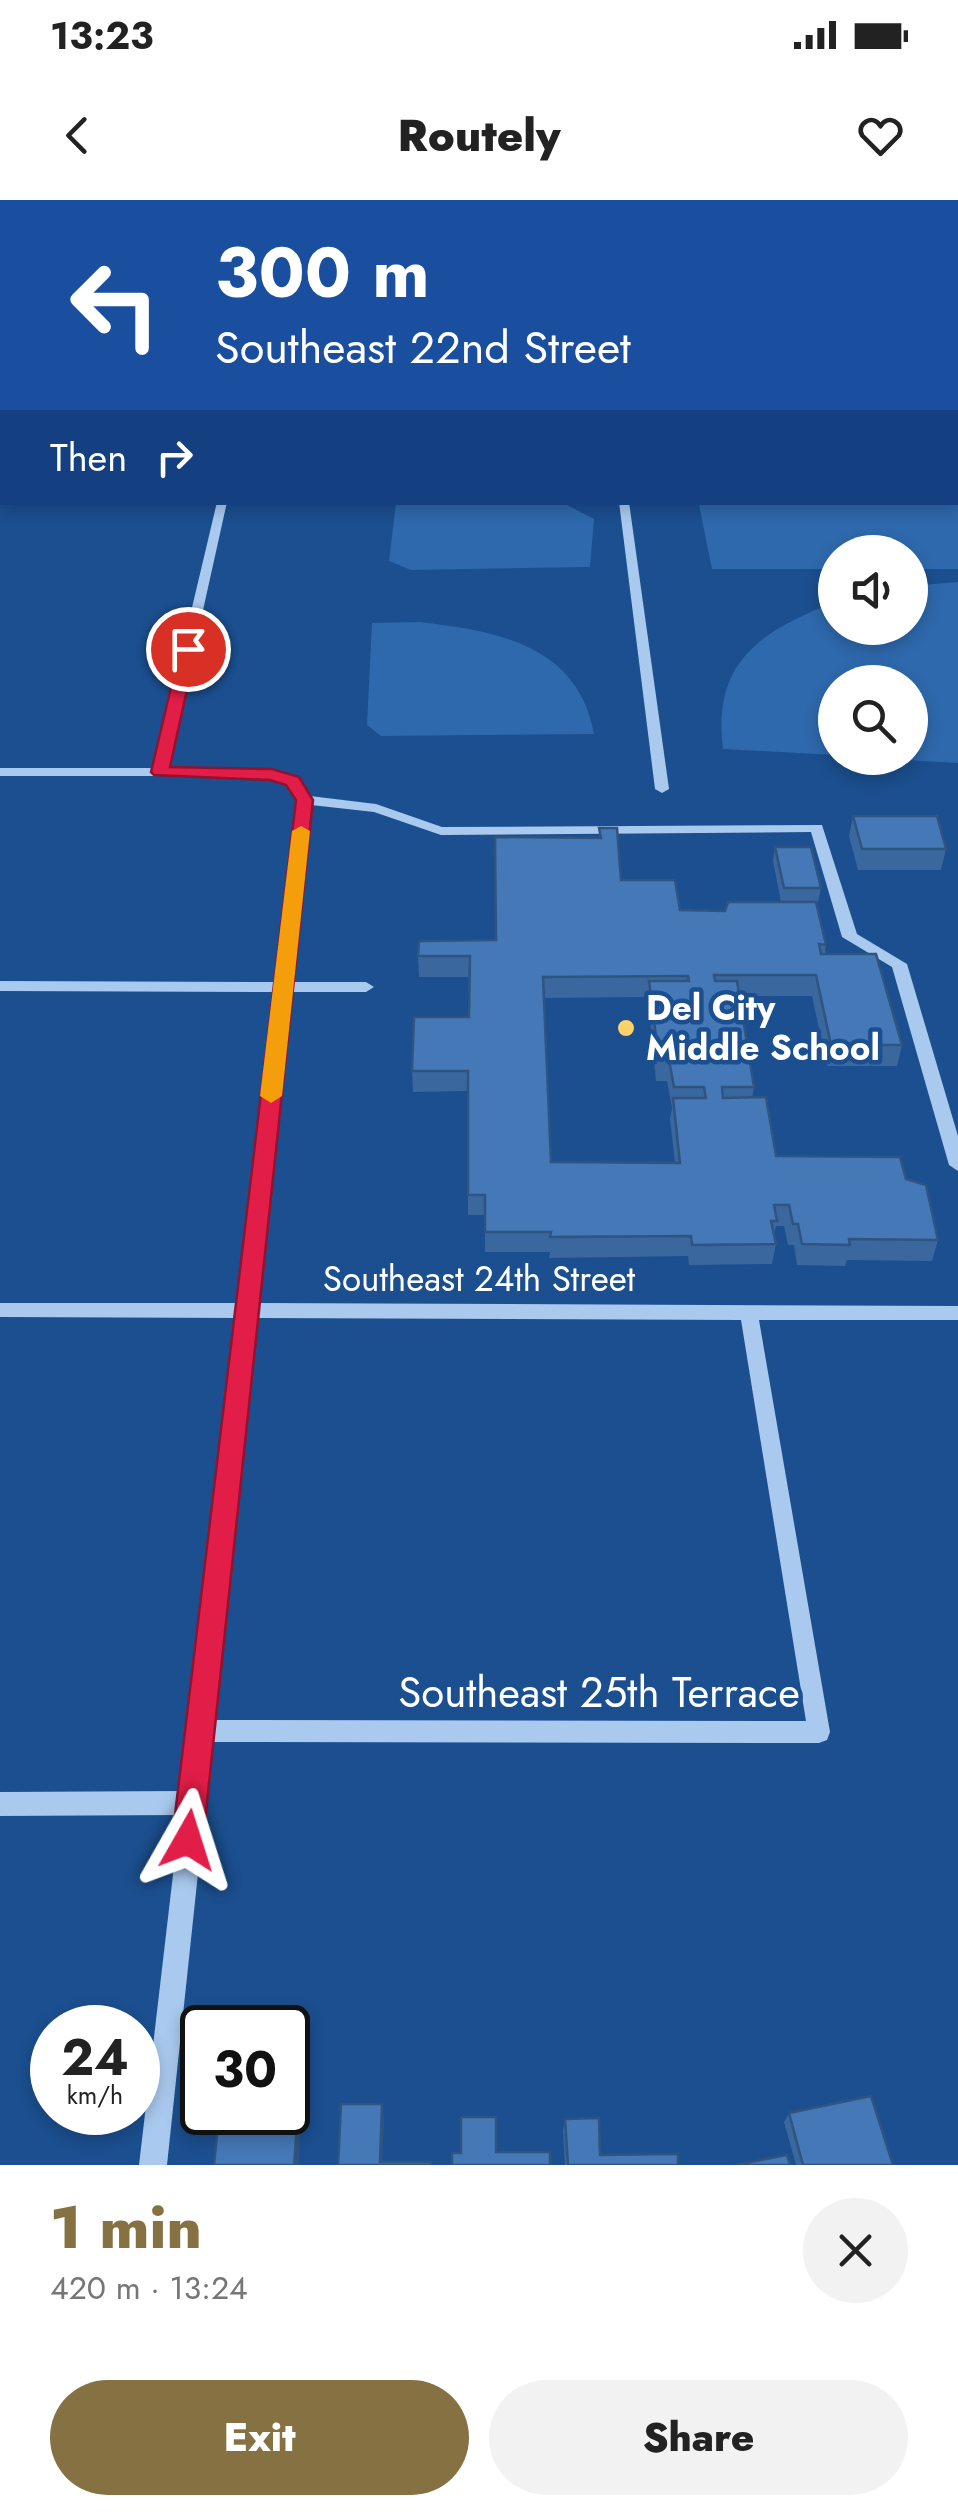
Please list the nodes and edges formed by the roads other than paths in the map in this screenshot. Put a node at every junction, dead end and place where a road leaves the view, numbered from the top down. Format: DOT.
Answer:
graph roads {
  1 [pos="221,505"];
  2 [pos="624,505"];
  3 [pos="0,772"];
  4 [pos="160,772"];
  5 [pos="662,789"];
  6 [pos="299,790"];
  7 [pos="0,986"];
  8 [pos="283,986"];
  9 [pos="366,987"];
  10 [pos="958,1165"];
  11 [pos="0,1310"];
  12 [pos="248,1310"];
  13 [pos="958,1313"];
  14 [pos="749,1314"];
  15 [pos="200,1731"];
  16 [pos="192,1803"];
  17 [pos="0,1804"];
  18 [pos="153,2165"];
  1 -- 4 [label="street"];
  2 -- 5 [label="street"];
  3 -- 4 [label="street"];
  4 -- 6 [label="street"];
  6 -- 8 [label="street"];
  6 -- 10 [label="street"];
  7 -- 8 [label="street"];
  8 -- 9 [label="street"];
  8 -- 12 [label="street"];
  11 -- 12 [label="street, Southeast 24th Street"];
  12 -- 14 [label="street, Southeast 24th Street"];
  12 -- 15 [label="street"];
  13 -- 14 [label="street, Southeast 24th Street"];
  14 -- 15 [label="street, Southeast 25th Terrace"];
  15 -- 16 [label="street"];
  16 -- 17 [label="street"];
  16 -- 18 [label="street"];
}
